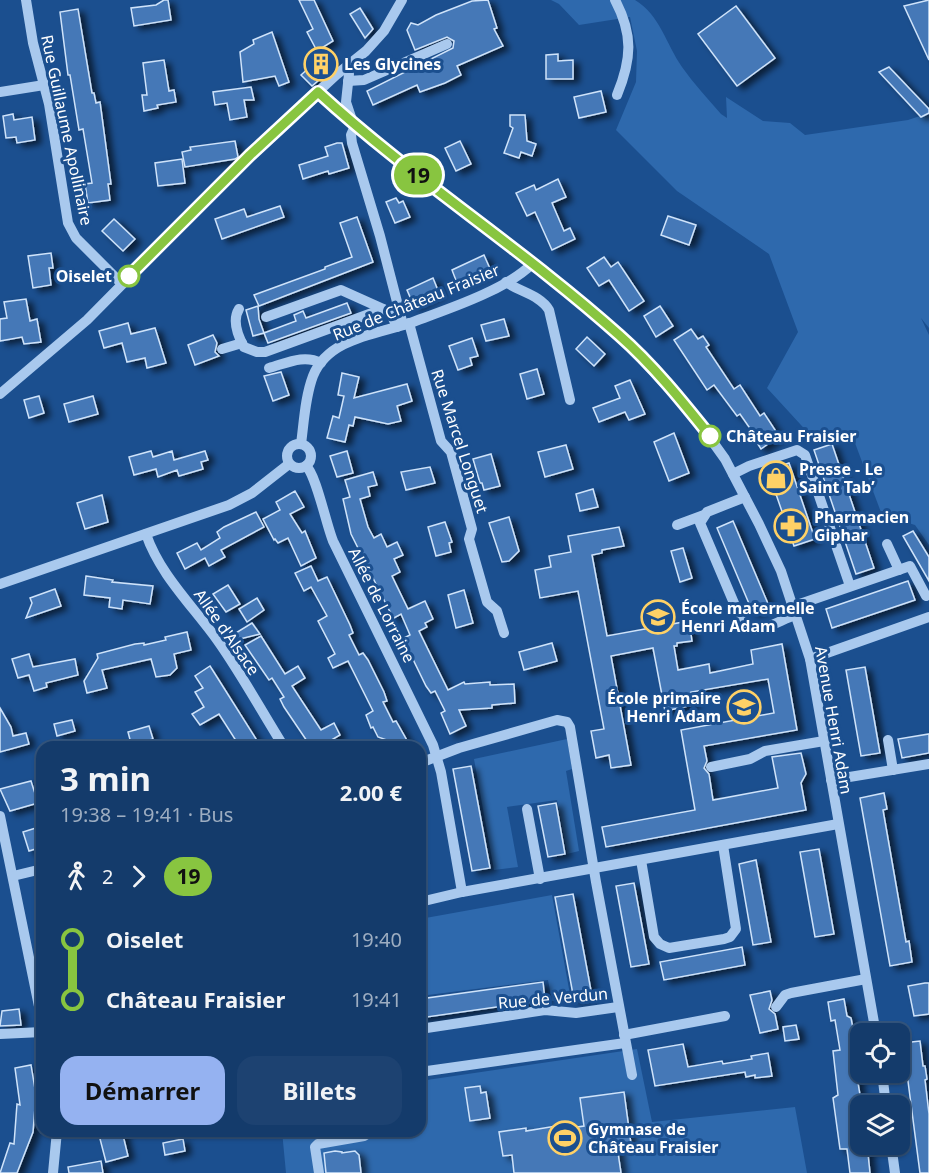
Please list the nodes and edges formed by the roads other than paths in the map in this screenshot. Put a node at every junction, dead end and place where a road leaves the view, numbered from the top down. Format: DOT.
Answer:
graph roads {
  1 [pos="26,0"];
  2 [pos="402,0"];
  3 [pos="615,0"];
  4 [pos="447,44"];
  5 [pos="350,65"];
  6 [pos="348,81"];
  7 [pos="44,85"];
  8 [pos="0,92"];
  9 [pos="318,92"];
  10 [pos="617,95"];
  11 [pos="355,126"];
  12 [pos="533,263"];
  13 [pos="506,282"];
  14 [pos="121,284"];
  15 [pos="239,309"];
  16 [pos="383,309"];
  17 [pos="266,317"];
  18 [pos="403,325"];
  19 [pos="242,344"];
  20 [pos="222,349"];
  21 [pos="321,363"];
  22 [pos="11,369"];
  23 [pos="269,369"];
  24 [pos="19,378"];
  25 [pos="0,393"];
  26 [pos="570,400"];
  27 [pos="301,444"];
  28 [pos="289,464"];
  29 [pos="306,466"];
  30 [pos="733,474"];
  31 [pos="745,497"];
  32 [pos="704,515"];
  33 [pos="677,525"];
  34 [pos="146,534"];
  35 [pos="888,544"];
  36 [pos="899,570"];
  37 [pos="0,584"];
  38 [pos="850,586"];
  39 [pos="926,596"];
  40 [pos="795,611"];
  41 [pos="929,617"];
  42 [pos="504,633"];
  43 [pos="810,658"];
  44 [pos="888,740"];
  45 [pos="280,741"];
  46 [pos="824,741"];
  47 [pos="437,755"];
  48 [pos="426,760"];
  49 [pos="929,764"];
  50 [pos="711,767"];
  51 [pos="893,770"];
  52 [pos="831,780"];
  53 [pos="527,809"];
  54 [pos="0,816"];
  55 [pos="838,824"];
  56 [pos="723,845"];
  57 [pos="642,860"];
  58 [pos="593,869"];
  59 [pos="36,870"];
  60 [pos="13,876"];
  61 [pos="540,879"];
  62 [pos="462,892"];
  63 [pos="426,901"];
  64 [pos="866,979"];
  65 [pos="36,991"];
  66 [pos="618,1007"];
  67 [pos="776,1007"];
  68 [pos="725,1016"];
  69 [pos="874,1023"];
  70 [pos="426,1028"];
  71 [pos="36,1032"];
  72 [pos="0,1034"];
  73 [pos="624,1039"];
  74 [pos="426,1071"];
  75 [pos="632,1075"];
  76 [pos="56,1137"];
  77 [pos="358,1137"];
  78 [pos="892,1155"];
  79 [pos="53,1173"];
  80 [pos="319,1173"];
  81 [pos="894,1173"];
  1 -- 7 [label="street, Rue Guillaume Apollinaire"];
  2 -- 5 [label="street"];
  3 -- 10 [label="street"];
  4 -- 6 [label="street"];
  5 -- 6 [label="street"];
  5 -- 9 [label="street"];
  6 -- 11 [label="street"];
  7 -- 8 [label="street"];
  7 -- 14 [label="street, Rue Guillaume Apollinaire"];
  9 -- 11 [label="street, Avenue Henri Adam"];
  9 -- 14 [label="street"];
  11 -- 12 [label="street, Avenue Henri Adam"];
  11 -- 18 [label="street, Rue Marcel Longuet"];
  12 -- 13 [label="street, Rue de Château Fraisier"];
  12 -- 30 [label="street, Avenue Henri Adam"];
  13 -- 18 [label="street, Rue de Château Fraisier"];
  13 -- 26 [label="street"];
  14 -- 24 [label="street"];
  15 -- 19 [label="street"];
  16 -- 17 [label="street"];
  16 -- 18 [label="street"];
  16 -- 19 [label="street"];
  18 -- 21 [label="street, Rue de Château Fraisier"];
  18 -- 42 [label="street, Rue Marcel Longuet"];
  19 -- 20 [label="street"];
  21 -- 23 [label="street"];
  21 -- 27 [label="street, Rue de Château Fraisier"];
  22 -- 24 [label="street"];
  24 -- 25 [label="street"];
  27 -- 28 [label="street"];
  27 -- 29 [label="street"];
  28 -- 29 [label="street"];
  28 -- 34 [label="street"];
  29 -- 47 [label="street, Allée de Lorraine"];
  30 -- 31 [label="street, Avenue Henri Adam"];
  30 -- 38 [label="street"];
  31 -- 32 [label="street"];
  31 -- 40 [label="street, Avenue Henri Adam"];
  32 -- 33 [label="street"];
  32 -- 40 [label="street"];
  34 -- 37 [label="street"];
  34 -- 45 [label="street, Allée d'Alsace"];
  35 -- 36 [label="street"];
  36 -- 38 [label="street"];
  36 -- 39 [label="street"];
  38 -- 40 [label="street"];
  40 -- 43 [label="street, Avenue Henri Adam"];
  41 -- 43 [label="street"];
  43 -- 46 [label="street, Avenue Henri Adam"];
  44 -- 51 [label="street"];
  46 -- 50 [label="street"];
  46 -- 52 [label="street, Avenue Henri Adam"];
  47 -- 48 [label="street"];
  47 -- 58 [label="street, Rue de Verdun"];
  47 -- 62 [label="street"];
  49 -- 51 [label="street"];
  51 -- 52 [label="street"];
  52 -- 55 [label="street, Avenue Henri Adam"];
  53 -- 61 [label="street"];
  54 -- 60 [label="street"];
  55 -- 56 [label="street"];
  55 -- 64 [label="street, Avenue Henri Adam"];
  56 -- 57 [label="street"];
  56 -- 57 [label="street"];
  57 -- 58 [label="street"];
  58 -- 61 [label="street"];
  58 -- 66 [label="street, Rue de Verdun"];
  59 -- 60 [label="street"];
  60 -- 65 [label="street"];
  61 -- 62 [label="street"];
  62 -- 63 [label="street"];
  64 -- 67 [label="street"];
  64 -- 69 [label="street, Avenue Henri Adam"];
  66 -- 70 [label="street, Rue de Verdun"];
  66 -- 73 [label="street, Rue de Verdun"];
  68 -- 73 [label="street"];
  71 -- 72 [label="street"];
  73 -- 74 [label="street"];
  73 -- 75 [label="street, Rue de Verdun"];
  76 -- 79 [label="street"];
  77 -- 80 [label="street"];
  78 -- 81 [label="street"];
}
